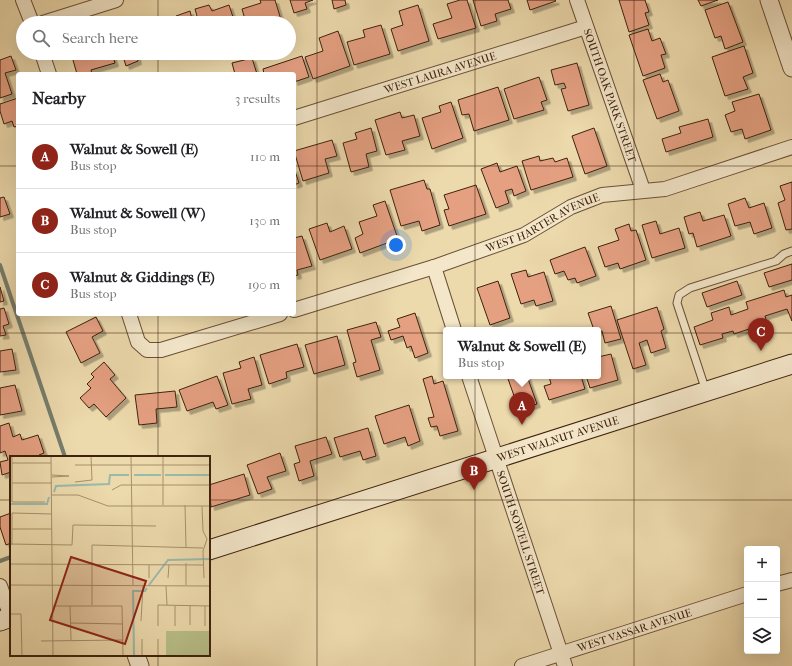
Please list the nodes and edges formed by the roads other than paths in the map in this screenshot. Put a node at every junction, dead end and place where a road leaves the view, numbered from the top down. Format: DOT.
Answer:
graph roads {
  1 [pos="23,0"];
  2 [pos="116,0"];
  3 [pos="577,0"];
  4 [pos="769,0"];
  5 [pos="29,16"];
  6 [pos="65,16"];
  7 [pos="586,26"];
  8 [pos="788,42"];
  9 [pos="44,60"];
  10 [pos="792,68"];
  11 [pos="48,72"];
  12 [pos="296,117"];
  13 [pos="792,147"];
  14 [pos="643,190"];
  15 [pos="792,251"];
  16 [pos="434,267"];
  17 [pos="296,309"];
  18 [pos="130,316"];
  19 [pos="273,316"];
  20 [pos="453,327"];
  21 [pos="792,364"];
  22 [pos="470,379"];
  23 [pos="706,392"];
  24 [pos="496,458"];
  25 [pos="210,550"];
  26 [pos="792,580"];
  27 [pos="780,583"];
  28 [pos="0,586"];
  29 [pos="744,595"];
  30 [pos="10,614"];
  31 [pos="10,617"];
  32 [pos="0,621"];
  33 [pos="136,656"];
  34 [pos="563,660"];
  35 [pos="140,666"];
  36 [pos="522,666"];
  1 -- 5 [label="street"];
  2 -- 6 [label="street"];
  3 -- 7 [label="street, SOUTH OAK PARK STREET"];
  4 -- 8 [label="street"];
  7 -- 12 [label="street, WEST LAURA AVENUE"];
  7 -- 14 [label="street, SOUTH OAK PARK STREET"];
  8 -- 10 [label="street"];
  9 -- 11 [label="street"];
  13 -- 14 [label="street, WEST HARTER AVENUE"];
  14 -- 16 [label="street, WEST HARTER AVENUE"];
  15 -- 23 [label="lane"];
  16 -- 17 [label="street, WEST HARTER AVENUE"];
  16 -- 20 [label="street"];
  18 -- 19 [label="street"];
  21 -- 23 [label="main road, WEST WALNUT AVENUE"];
  22 -- 24 [label="street, SOUTH SOWELL STREET"];
  23 -- 24 [label="main road, WEST WALNUT AVENUE"];
  24 -- 25 [label="main road, WEST WALNUT AVENUE"];
  24 -- 34 [label="street, SOUTH SOWELL STREET"];
  26 -- 27 [label="street"];
  28 -- 30 [label="street"];
  29 -- 34 [label="street, WEST VASSAR AVENUE"];
  31 -- 32 [label="main road"];
  33 -- 35 [label="street"];
  34 -- 36 [label="street, WEST VASSAR AVENUE"];
}
